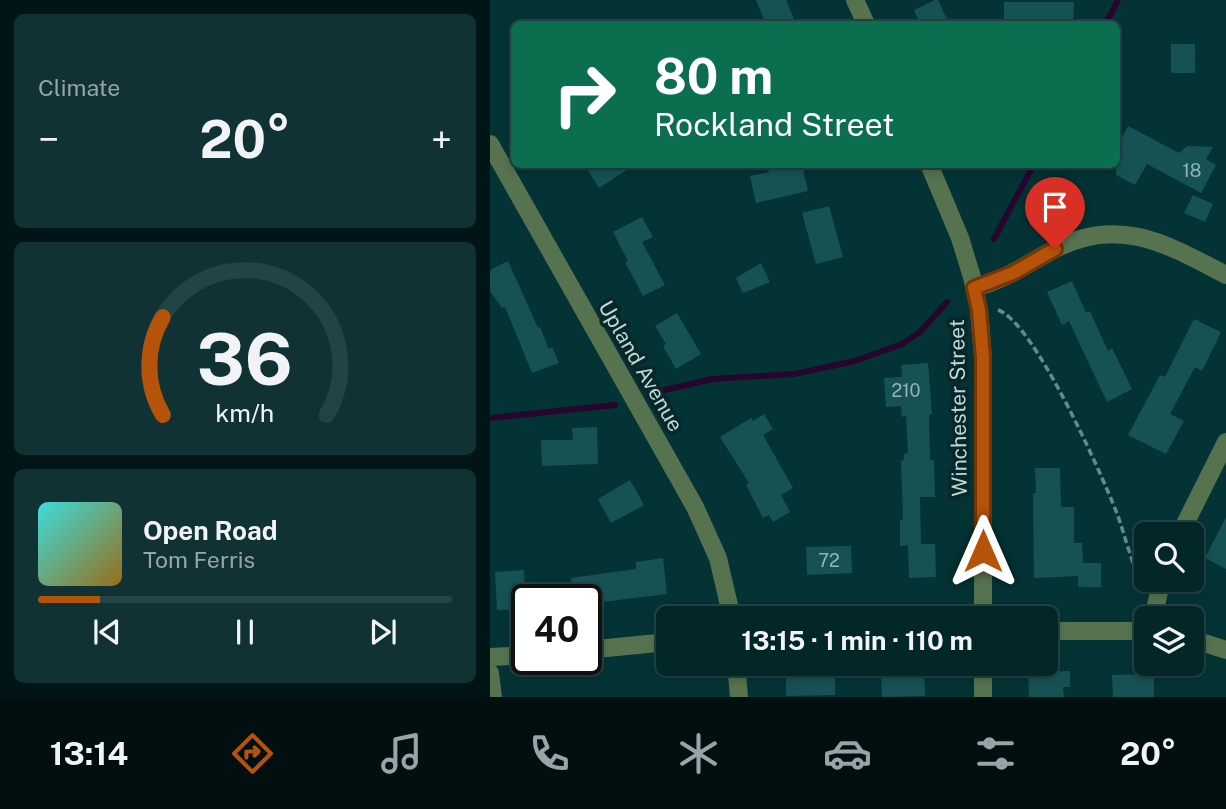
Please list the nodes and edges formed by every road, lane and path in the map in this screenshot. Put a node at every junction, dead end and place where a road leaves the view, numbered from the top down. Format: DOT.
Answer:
graph roads {
  1 [pos="855,0"];
  2 [pos="865,21"];
  3 [pos="490,144"];
  4 [pos="931,168"];
  5 [pos="1226,275"];
  6 [pos="974,288"];
  7 [pos="979,310"];
  8 [pos="1226,442"];
  9 [pos="1186,522"];
  10 [pos="1158,592"];
  11 [pos="1157,597"];
  12 [pos="729,606"];
  13 [pos="983,606"];
  14 [pos="1155,606"];
  15 [pos="1058,631"];
  16 [pos="1134,631"];
  17 [pos="656,643"];
  18 [pos="1204,643"];
  19 [pos="602,648"];
  20 [pos="1226,650"];
  21 [pos="511,655"];
  22 [pos="490,657"];
  23 [pos="490,673"];
  24 [pos="737,676"];
  25 [pos="983,676"];
  26 [pos="493,697"];
  27 [pos="738,697"];
  28 [pos="983,697"];
  1 -- 2 [label="street"];
  3 -- 12 [label="street, Upland Avenue"];
  4 -- 6 [label="street, Winchester Street"];
  5 -- 6 [label="street"];
  6 -- 7 [label="street, Winchester Street"];
  7 -- 11 [label="path"];
  7 -- 13 [label="street, Winchester Street"];
  8 -- 9 [label="street"];
  10 -- 11 [label="street"];
  11 -- 14 [label="street"];
  15 -- 16 [label="street"];
  17 -- 19 [label="street"];
  18 -- 20 [label="street"];
  21 -- 22 [label="street"];
  23 -- 26 [label="street"];
  24 -- 27 [label="street"];
  25 -- 28 [label="street"];
}
